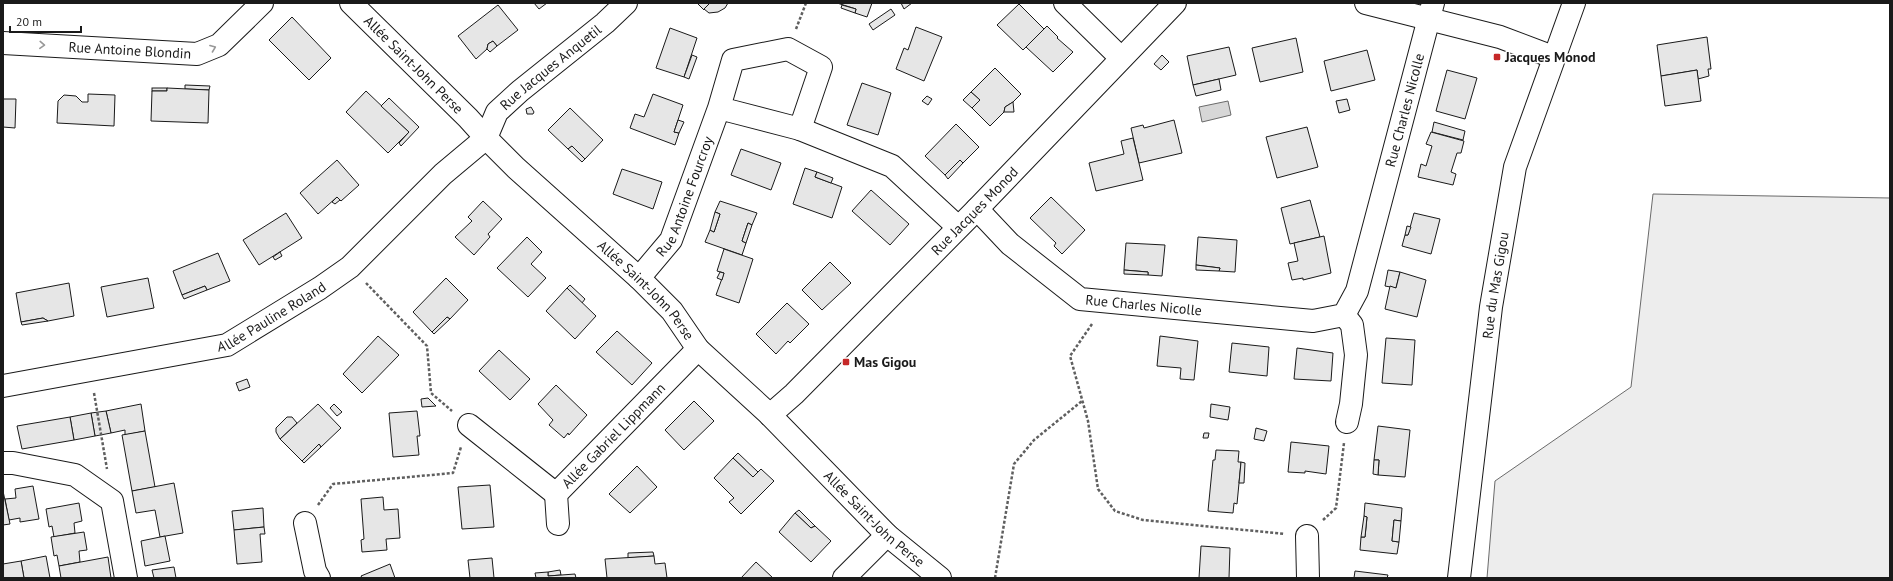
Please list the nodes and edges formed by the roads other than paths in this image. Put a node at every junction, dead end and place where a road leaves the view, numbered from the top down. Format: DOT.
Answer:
graph roads {
  1 [pos="262,3"];
  2 [pos="351,3"];
  3 [pos="626,3"];
  4 [pos="1065,3"];
  5 [pos="1175,3"];
  6 [pos="1366,3"];
  7 [pos="1574,3"];
  8 [pos="1431,11"];
  9 [pos="3,43"];
  10 [pos="1553,57"];
  11 [pos="1122,58"];
  12 [pos="719,108"];
  13 [pos="800,129"];
  14 [pos="486,138"];
  15 [pos="977,209"];
  16 [pos="958,227"];
  17 [pos="639,278"];
  18 [pos="1344,315"];
  19 [pos="698,349"];
  20 [pos="3,386"];
  21 [pos="770,415"];
  22 [pos="1347,422"];
  23 [pos="469,424"];
  24 [pos="3,463"];
  25 [pos="556,494"];
  26 [pos="305,523"];
  27 [pos="558,524"];
  28 [pos="887,535"];
  29 [pos="1307,536"];
  30 [pos="126,578"];
  31 [pos="320,578"];
  32 [pos="844,578"];
  33 [pos="940,578"];
  34 [pos="1308,578"];
  35 [pos="1459,578"];
  9 -- 1 [label="street, Rue Antoine Blondin, one-way"];
  2 -- 14 [label="street, Allée Saint-John Perse"];
  3 -- 14 [label="street, Rue Jacques Anquetil"];
  4 -- 11 [label="street"];
  5 -- 11 [label="street, Rue Jacques Monod"];
  6 -- 8 [label="street"];
  7 -- 10 [label="street, Rue du Mas Gigou"];
  8 -- 10 [label="street"];
  8 -- 18 [label="street, Rue Charles Nicolle"];
  10 -- 35 [label="street, Rue du Mas Gigou"];
  11 -- 15 [label="street, Rue Jacques Monod"];
  12 -- 13 [label="street"];
  12 -- 13 [label="street, Rue Antoine Fourcroy"];
  12 -- 17 [label="street, Rue Antoine Fourcroy"];
  13 -- 16 [label="street"];
  14 -- 17 [label="street, Allée Saint-John Perse"];
  14 -- 20 [label="street, Allée Pauline Roland"];
  15 -- 16 [label="street, Rue Jacques Monod"];
  15 -- 18 [label="street, Rue Charles Nicolle"];
  16 -- 21 [label="street, Rue Jacques Monod"];
  17 -- 19 [label="street, Allée Saint-John Perse"];
  18 -- 22 [label="street"];
  19 -- 21 [label="street, Allée Saint-John Perse"];
  19 -- 25 [label="street, Allée Gabriel Lippmann"];
  21 -- 28 [label="street, Allée Saint-John Perse"];
  23 -- 25 [label="street, Allée Gabriel Lippmann"];
  24 -- 30 [label="street"];
  25 -- 27 [label="street"];
  26 -- 31 [label="street"];
  28 -- 32 [label="street"];
  28 -- 33 [label="street, Allée Saint-John Perse"];
  29 -- 34 [label="street"];
}
